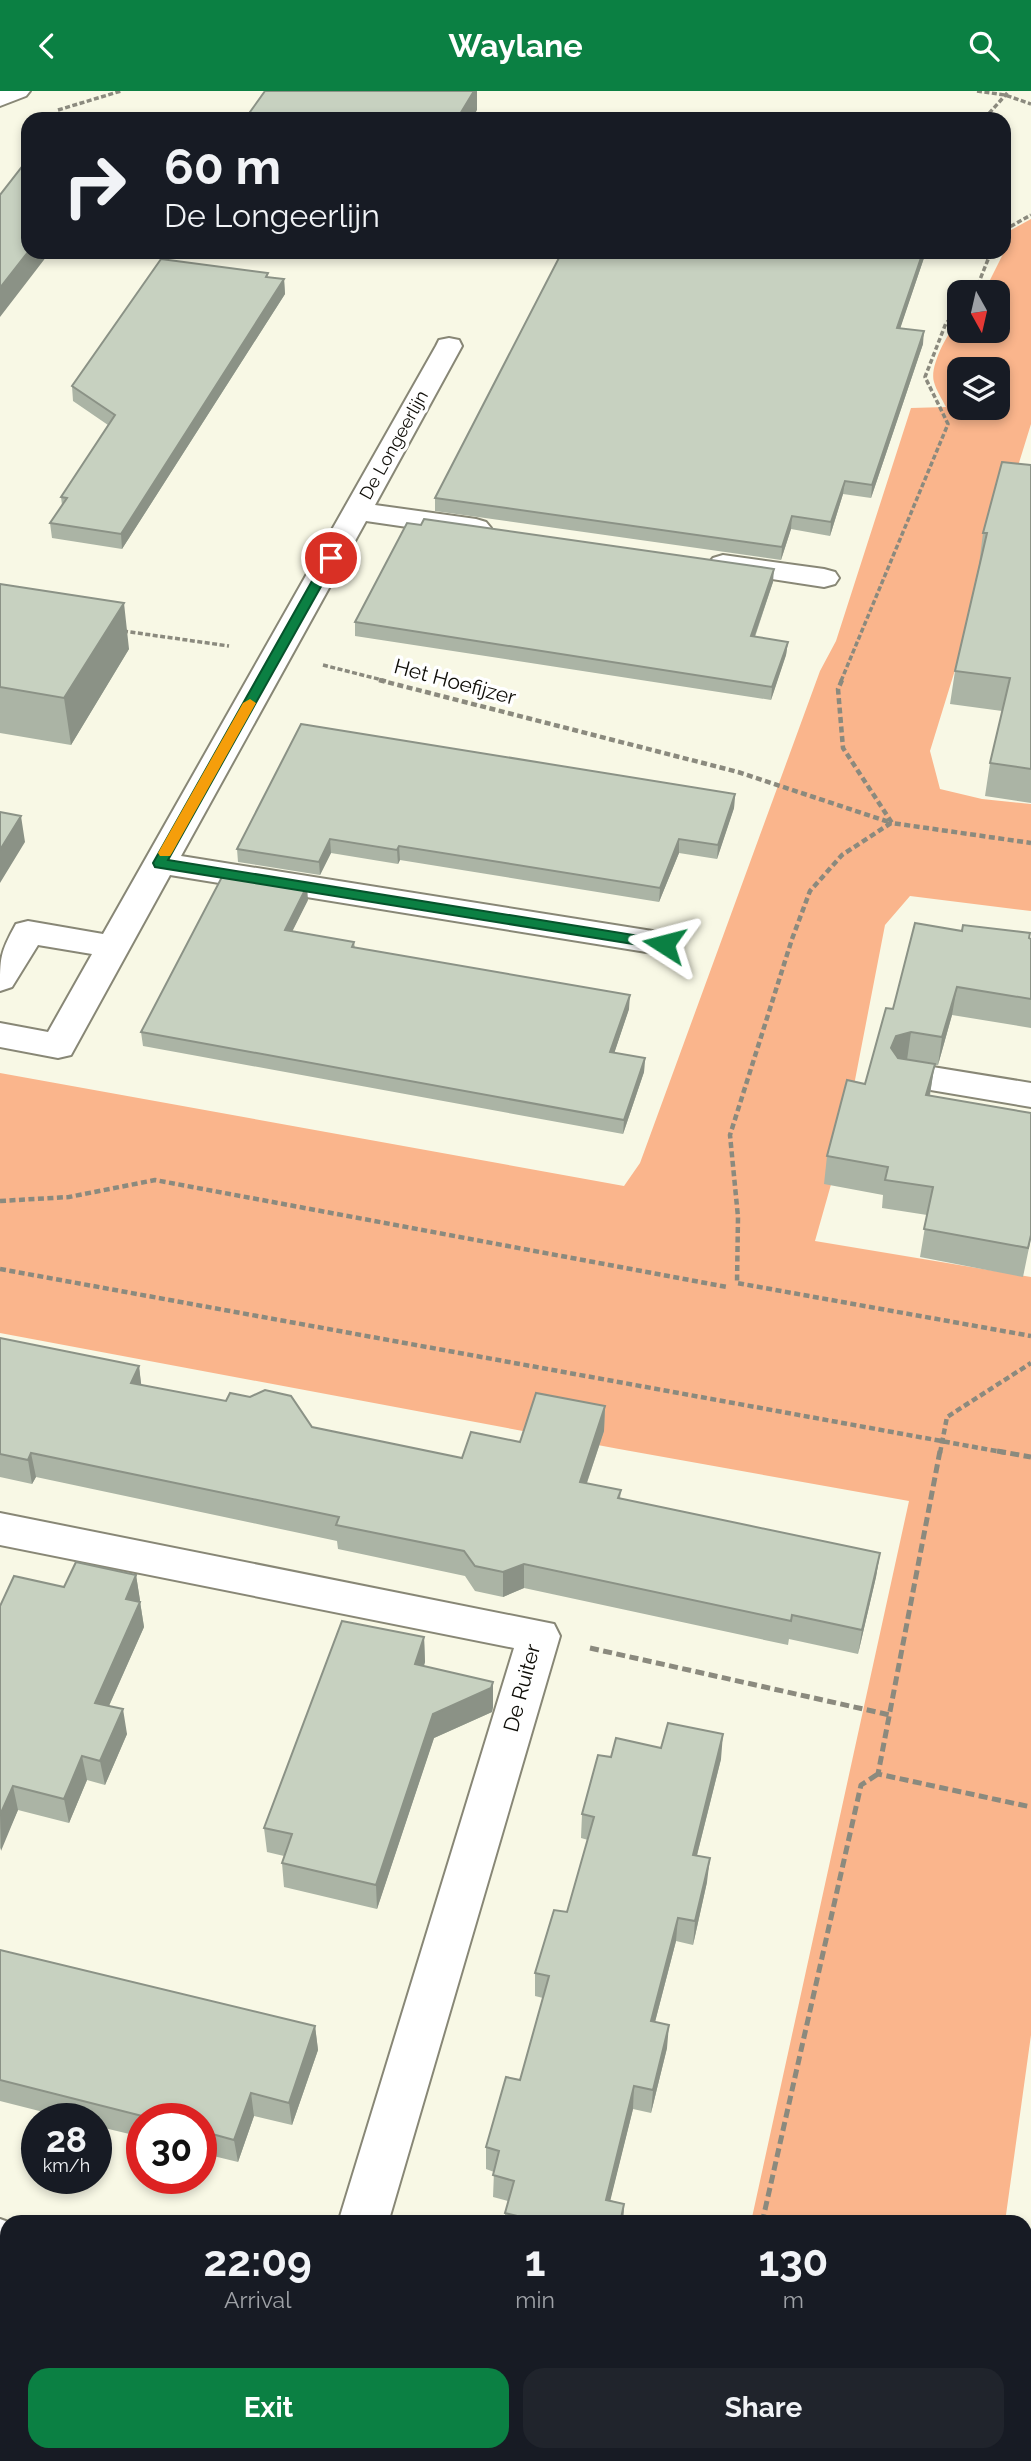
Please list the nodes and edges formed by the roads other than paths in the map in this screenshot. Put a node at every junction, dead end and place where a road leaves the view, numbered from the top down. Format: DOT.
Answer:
graph roads {
  1 [pos="18,91"];
  2 [pos="0,99"];
  3 [pos="449,346"];
  4 [pos="357,511"];
  5 [pos="508,533"];
  6 [pos="701,560"];
  7 [pos="824,578"];
  8 [pos="159,863"];
  9 [pos="664,944"];
  10 [pos="113,947"];
  11 [pos="0,978"];
  12 [pos="0,1035"];
  13 [pos="908,1075"];
  14 [pos="1031,1095"];
  15 [pos="0,1529"];
  16 [pos="365,2215"];
  1 -- 2 [label="street"];
  3 -- 4 [label="street, De Longeerlijn"];
  4 -- 5 [label="street"];
  4 -- 8 [label="street, De Longeerlijn"];
  6 -- 7 [label="street"];
  8 -- 9 [label="street"];
  8 -- 10 [label="street, De Longeerlijn"];
  10 -- 11 [label="street"];
  10 -- 12 [label="street, De Longeerlijn"];
  13 -- 14 [label="street"];
  15 -- 16 [label="street, De Ruiter"];
}
